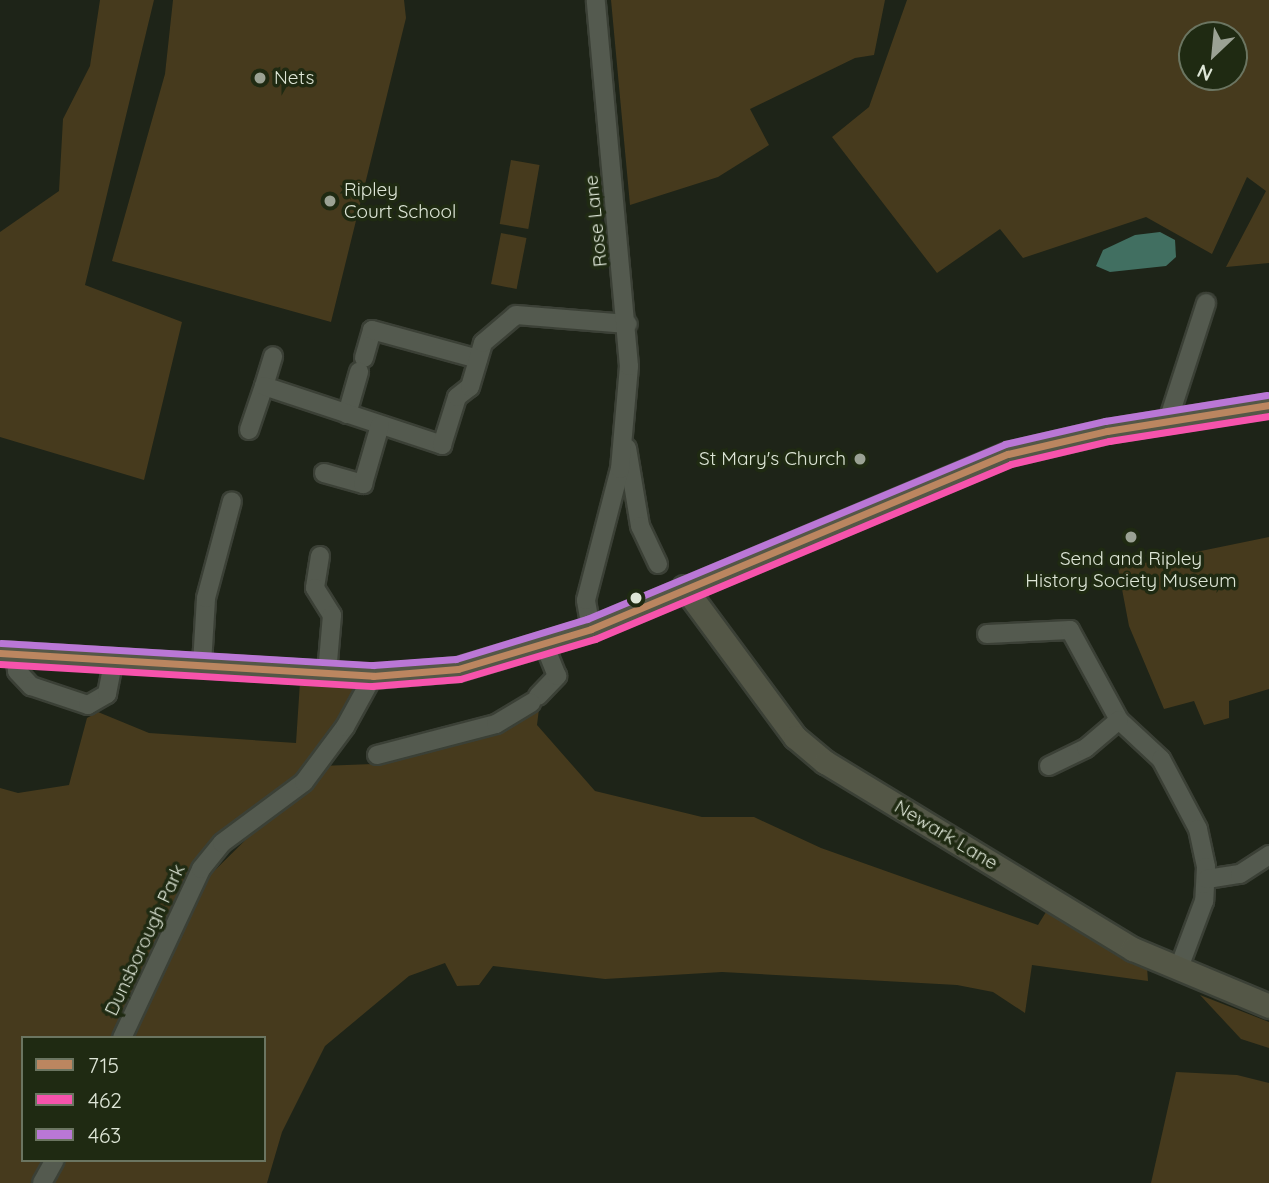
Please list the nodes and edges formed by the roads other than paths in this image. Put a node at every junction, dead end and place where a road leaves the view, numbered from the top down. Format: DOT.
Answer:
graph roads {
  1 [pos="596,0"];
  2 [pos="1206,303"];
  3 [pos="628,324"];
  4 [pos="273,356"];
  5 [pos="478,359"];
  6 [pos="264,386"];
  7 [pos="1269,405"];
  8 [pos="347,414"];
  9 [pos="1168,421"];
  10 [pos="380,425"];
  11 [pos="249,429"];
  12 [pos="625,438"];
  13 [pos="324,473"];
  14 [pos="232,501"];
  15 [pos="608,520"];
  16 [pos="640,526"];
  17 [pos="320,556"];
  18 [pos="658,564"];
  19 [pos="684,587"];
  20 [pos="591,629"];
  21 [pos="987,634"];
  22 [pos="545,646"];
  23 [pos="8,653"];
  24 [pos="114,659"];
  25 [pos="202,664"];
  26 [pos="327,673"];
  27 [pos="373,676"];
  28 [pos="1119,720"];
  29 [pos="377,755"];
  30 [pos="1049,766"];
  31 [pos="1269,855"];
  32 [pos="1207,879"];
  33 [pos="1179,968"];
  34 [pos="1269,1006"];
  35 [pos="123,1036"];
  36 [pos="54,1162"];
  37 [pos="42,1183"];
  1 -- 3 [label="street, Rose Lane"];
  2 -- 9 [label="street"];
  3 -- 5 [label="street"];
  3 -- 12 [label="street, Rose Lane"];
  4 -- 6 [label="street"];
  5 -- 8 [label="street"];
  5 -- 10 [label="street"];
  6 -- 8 [label="street"];
  6 -- 11 [label="street"];
  7 -- 9 [label="main road"];
  8 -- 10 [label="street"];
  9 -- 19 [label="main road"];
  10 -- 13 [label="street"];
  12 -- 15 [label="street, Rose Lane"];
  12 -- 16 [label="street, Rose Lane"];
  14 -- 25 [label="street"];
  15 -- 16 [label="street"];
  15 -- 20 [label="street, Rose Lane"];
  16 -- 18 [label="street, Rose Lane"];
  17 -- 26 [label="street"];
  19 -- 20 [label="main road"];
  19 -- 33 [label="main road, Newark Lane"];
  20 -- 22 [label="main road"];
  21 -- 28 [label="street"];
  22 -- 27 [label="main road"];
  22 -- 29 [label="street"];
  23 -- 24 [label="main road"];
  23 -- 24 [label="street"];
  24 -- 25 [label="main road"];
  25 -- 26 [label="main road"];
  26 -- 27 [label="main road"];
  27 -- 35 [label="street, Dunsborough Park"];
  28 -- 30 [label="street"];
  28 -- 32 [label="street"];
  31 -- 32 [label="street"];
  32 -- 33 [label="street"];
  33 -- 34 [label="main road, Newark Lane"];
  36 -- 37 [label="street"];
}
